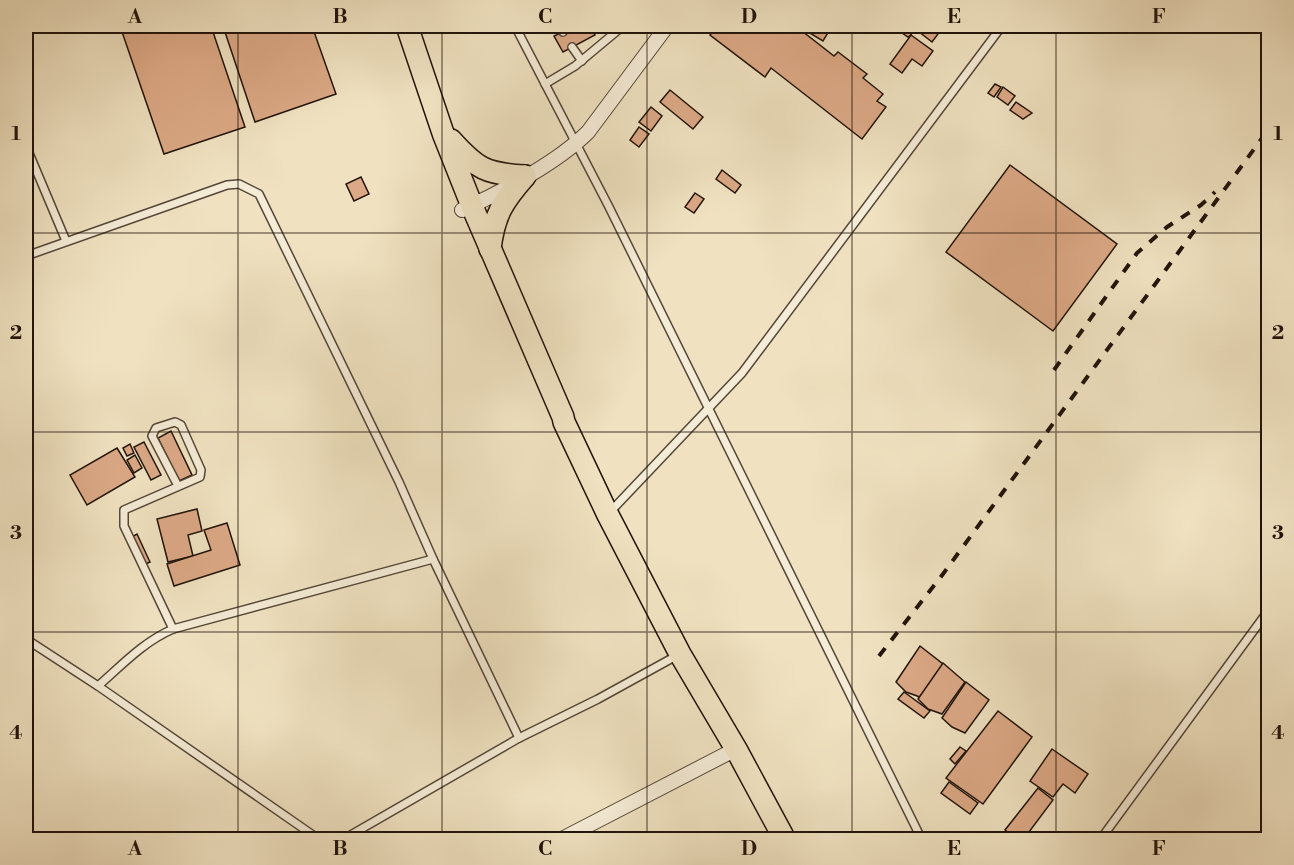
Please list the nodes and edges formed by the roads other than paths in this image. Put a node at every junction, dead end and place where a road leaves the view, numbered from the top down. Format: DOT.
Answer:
graph roads {
  1 [pos="515,26"];
  2 [pos="623,26"];
  3 [pos="664,26"];
  4 [pos="1002,26"];
  5 [pos="399,27"];
  6 [pos="573,47"];
  7 [pos="582,61"];
  8 [pos="544,84"];
  9 [pos="443,133"];
  10 [pos="576,144"];
  11 [pos="26,147"];
  12 [pos="525,176"];
  13 [pos="467,208"];
  14 [pos="66,241"];
  15 [pos="490,249"];
  16 [pos="26,256"];
  17 [pos="708,409"];
  18 [pos="564,422"];
  19 [pos="178,486"];
  20 [pos="608,515"];
  21 [pos="433,559"];
  22 [pos="1269,611"];
  23 [pos="173,629"];
  24 [pos="26,639"];
  25 [pos="680,654"];
  26 [pos="98,686"];
  27 [pos="519,738"];
  28 [pos="736,749"];
  29 [pos="579,835"];
  30 [pos="320,840"];
  31 [pos="342,840"];
  32 [pos="560,840"];
  33 [pos="785,840"];
  34 [pos="922,840"];
  35 [pos="1100,840"];
  1 -- 8 [label="lane"];
  2 -- 7 [label="lane"];
  3 -- 10 [label="street"];
  4 -- 17 [label="lane"];
  5 -- 9 [label="main road"];
  5 -- 13 [label="main road"];
  6 -- 7 [label="lane"];
  7 -- 8 [label="lane"];
  8 -- 10 [label="lane"];
  9 -- 12 [label="main road"];
  9 -- 13 [label="main road"];
  10 -- 12 [label="street"];
  10 -- 17 [label="lane"];
  11 -- 14 [label="lane"];
  12 -- 13 [label="street"];
  12 -- 15 [label="main road"];
  13 -- 15 [label="main road"];
  13 -- 18 [label="main road"];
  14 -- 16 [label="lane"];
  14 -- 21 [label="lane"];
  15 -- 18 [label="main road"];
  17 -- 20 [label="lane"];
  17 -- 34 [label="lane"];
  18 -- 20 [label="main road"];
  19 -- 19 [label="lane"];
  19 -- 23 [label="lane"];
  20 -- 25 [label="main road"];
  21 -- 23 [label="lane"];
  21 -- 27 [label="lane"];
  22 -- 35 [label="lane"];
  23 -- 26 [label="lane"];
  24 -- 26 [label="lane"];
  25 -- 27 [label="lane"];
  25 -- 28 [label="main road"];
  26 -- 30 [label="lane"];
  27 -- 31 [label="lane"];
  28 -- 29 [label="street"];
  28 -- 33 [label="main road"];
  29 -- 32 [label="street"];
}
